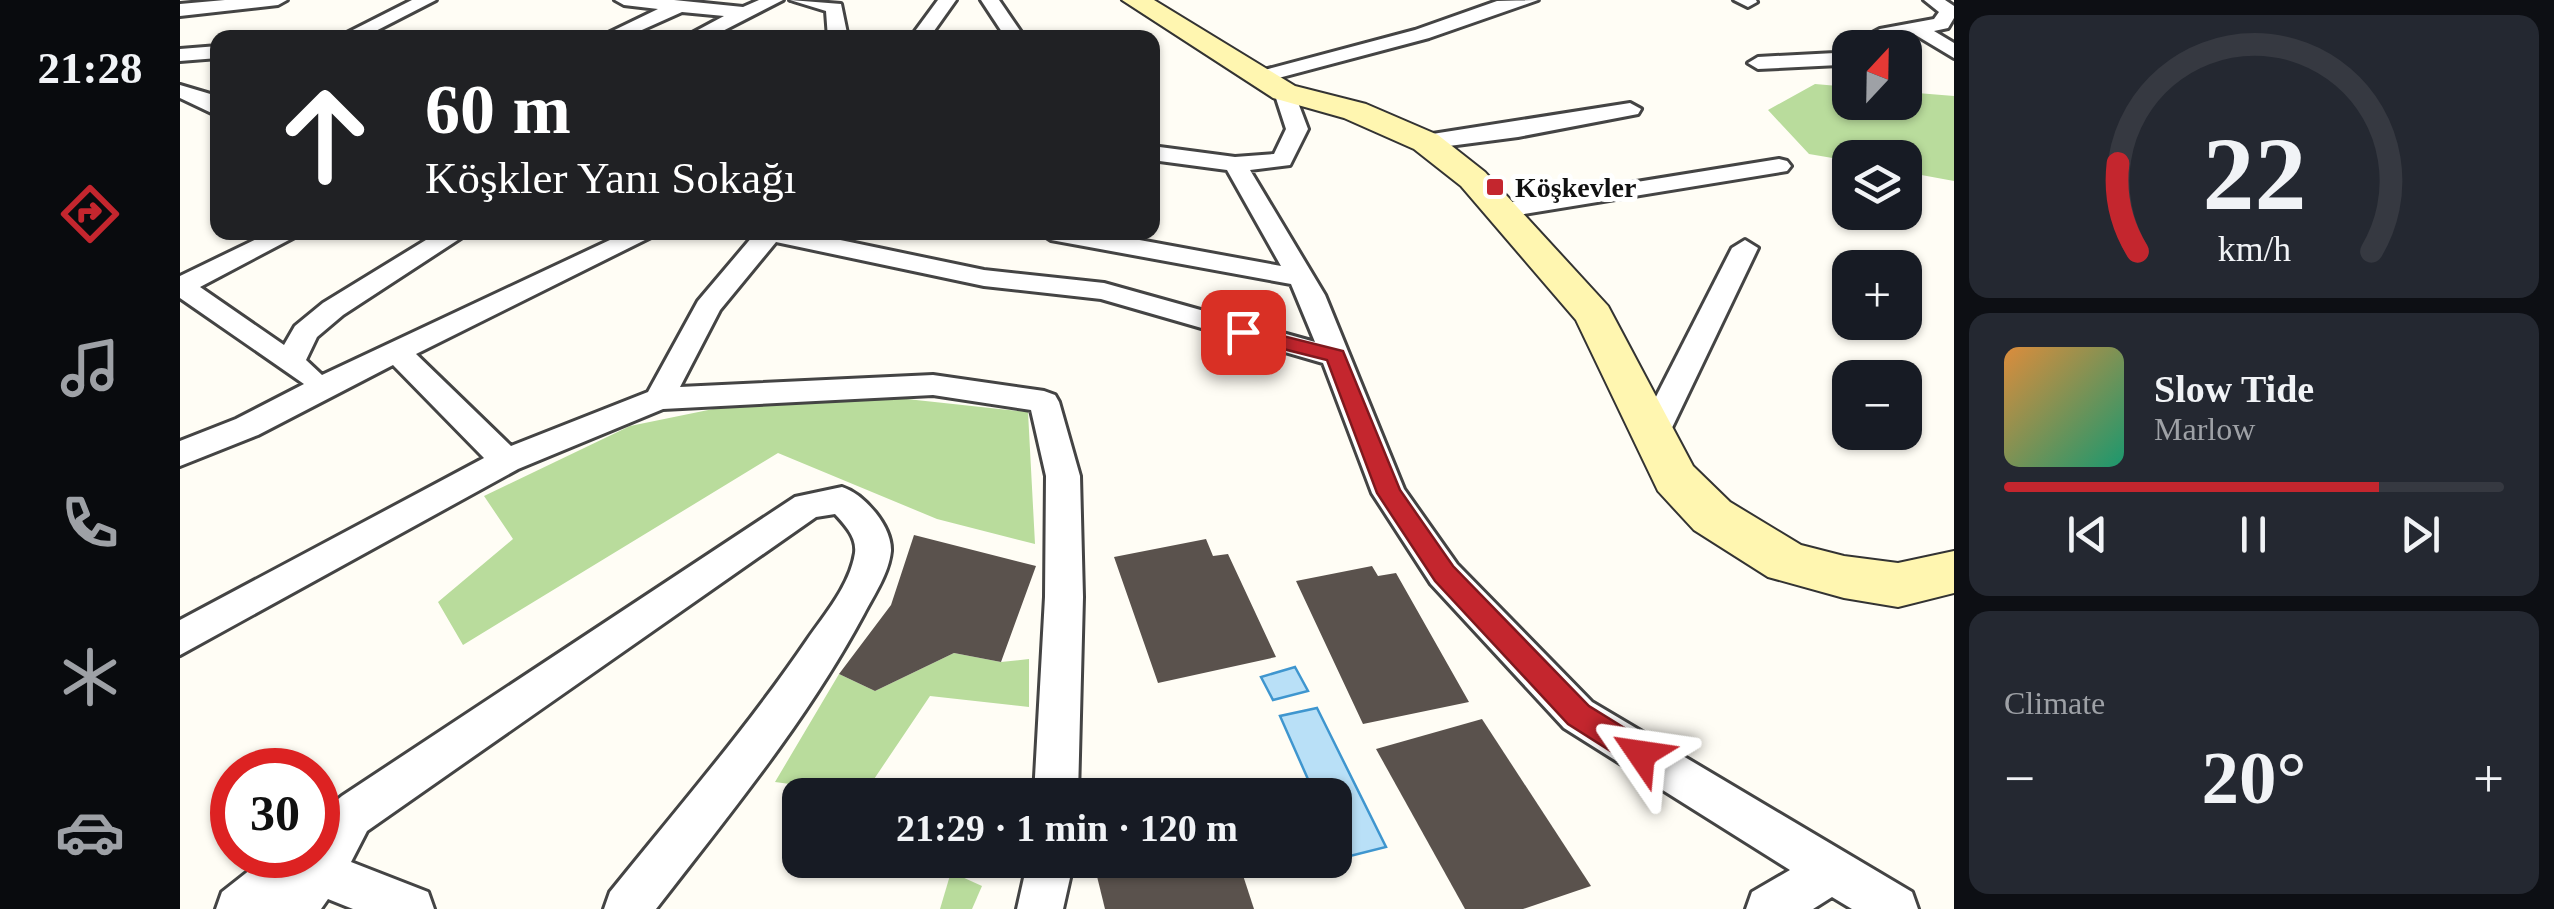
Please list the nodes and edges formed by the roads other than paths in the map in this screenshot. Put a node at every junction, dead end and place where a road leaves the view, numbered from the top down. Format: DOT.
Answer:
graph roads {
  1 [pos="278,0"];
  2 [pos="624,0"];
  3 [pos="774,0"];
  4 [pos="799,0"];
  5 [pos="947,0"];
  6 [pos="990,0"];
  7 [pos="1135,0"];
  8 [pos="1528,0"];
  9 [pos="1933,0"];
  10 [pos="378,2"];
  11 [pos="420,3"];
  12 [pos="685,4"];
  13 [pos="180,10"];
  14 [pos="743,14"];
  15 [pos="1917,28"];
  16 [pos="363,30"];
  17 [pos="625,30"];
  18 [pos="709,30"];
  19 [pos="837,30"];
  20 [pos="925,30"];
  21 [pos="1011,30"];
  22 [pos="1905,30"];
  23 [pos="1954,52"];
  24 [pos="210,53"];
  25 [pos="180,55"];
  26 [pos="1832,59"];
  27 [pos="1758,63"];
  28 [pos="180,90"];
  29 [pos="1279,95"];
  30 [pos="210,101"];
  31 [pos="210,105"];
  32 [pos="1630,109"];
  33 [pos="180,115"];
  34 [pos="1426,142"];
  35 [pos="1160,154"];
  36 [pos="1235,164"];
  37 [pos="1779,166"];
  38 [pos="1500,211"];
  39 [pos="275,240"];
  40 [pos="445,240"];
  41 [pos="632,240"];
  42 [pos="760,240"];
  43 [pos="800,240"];
  44 [pos="1094,240"];
  45 [pos="1745,248"];
  46 [pos="1301,278"];
  47 [pos="180,285"];
  48 [pos="396,351"];
  49 [pos="1336,356"];
  50 [pos="290,362"];
  51 [pos="322,387"];
  52 [pos="659,398"];
  53 [pos="1653,434"];
  54 [pos="180,454"];
  55 [pos="506,461"];
  56 [pos="1954,572"];
  57 [pos="180,639"];
  58 [pos="1056,778"];
  59 [pos="340,832"];
  60 [pos="1830,872"];
  61 [pos="294,878"];
  62 [pos="329,878"];
  63 [pos="1047,878"];
  64 [pos="240,909"];
  65 [pos="411,909"];
  66 [pos="628,909"];
  67 [pos="1040,909"];
  68 [pos="1769,909"];
  69 [pos="1895,909"];
  1 -- 13 [label="street"];
  2 -- 12 [label="street"];
  3 -- 14 [label="street"];
  4 -- 19 [label="street"];
  5 -- 20 [label="street"];
  6 -- 21 [label="street"];
  7 -- 29 [label="street"];
  8 -- 29 [label="street"];
  9 -- 15 [label="street"];
  10 -- 11 [label="street"];
  11 -- 16 [label="street"];
  12 -- 14 [label="street"];
  12 -- 17 [label="street"];
  14 -- 18 [label="street"];
  15 -- 22 [label="street"];
  15 -- 23 [label="street"];
  24 -- 25 [label="street"];
  26 -- 27 [label="street"];
  28 -- 30 [label="street"];
  29 -- 34 [label="street"];
  29 -- 36 [label="street"];
  31 -- 33 [label="street"];
  32 -- 34 [label="street"];
  34 -- 38 [label="street"];
  35 -- 36 [label="street"];
  36 -- 46 [label="street"];
  37 -- 38 [label="street"];
  38 -- 53 [label="street"];
  39 -- 47 [label="street"];
  40 -- 50 [label="street"];
  41 -- 48 [label="street"];
  42 -- 52 [label="street"];
  43 -- 49 [label="street"];
  44 -- 46 [label="street"];
  45 -- 53 [label="street"];
  46 -- 49 [label="street"];
  47 -- 50 [label="street"];
  48 -- 51 [label="street"];
  48 -- 55 [label="street"];
  49 -- 60 [label="street"];
  50 -- 51 [label="street"];
  51 -- 54 [label="street"];
  52 -- 55 [label="street"];
  52 -- 58 [label="street"];
  53 -- 56 [label="street"];
  55 -- 57 [label="street"];
  59 -- 66 [label="street"];
  60 -- 68 [label="street"];
  60 -- 69 [label="street"];
  61 -- 64 [label="street"];
  62 -- 65 [label="street"];
  63 -- 67 [label="street"];
}
